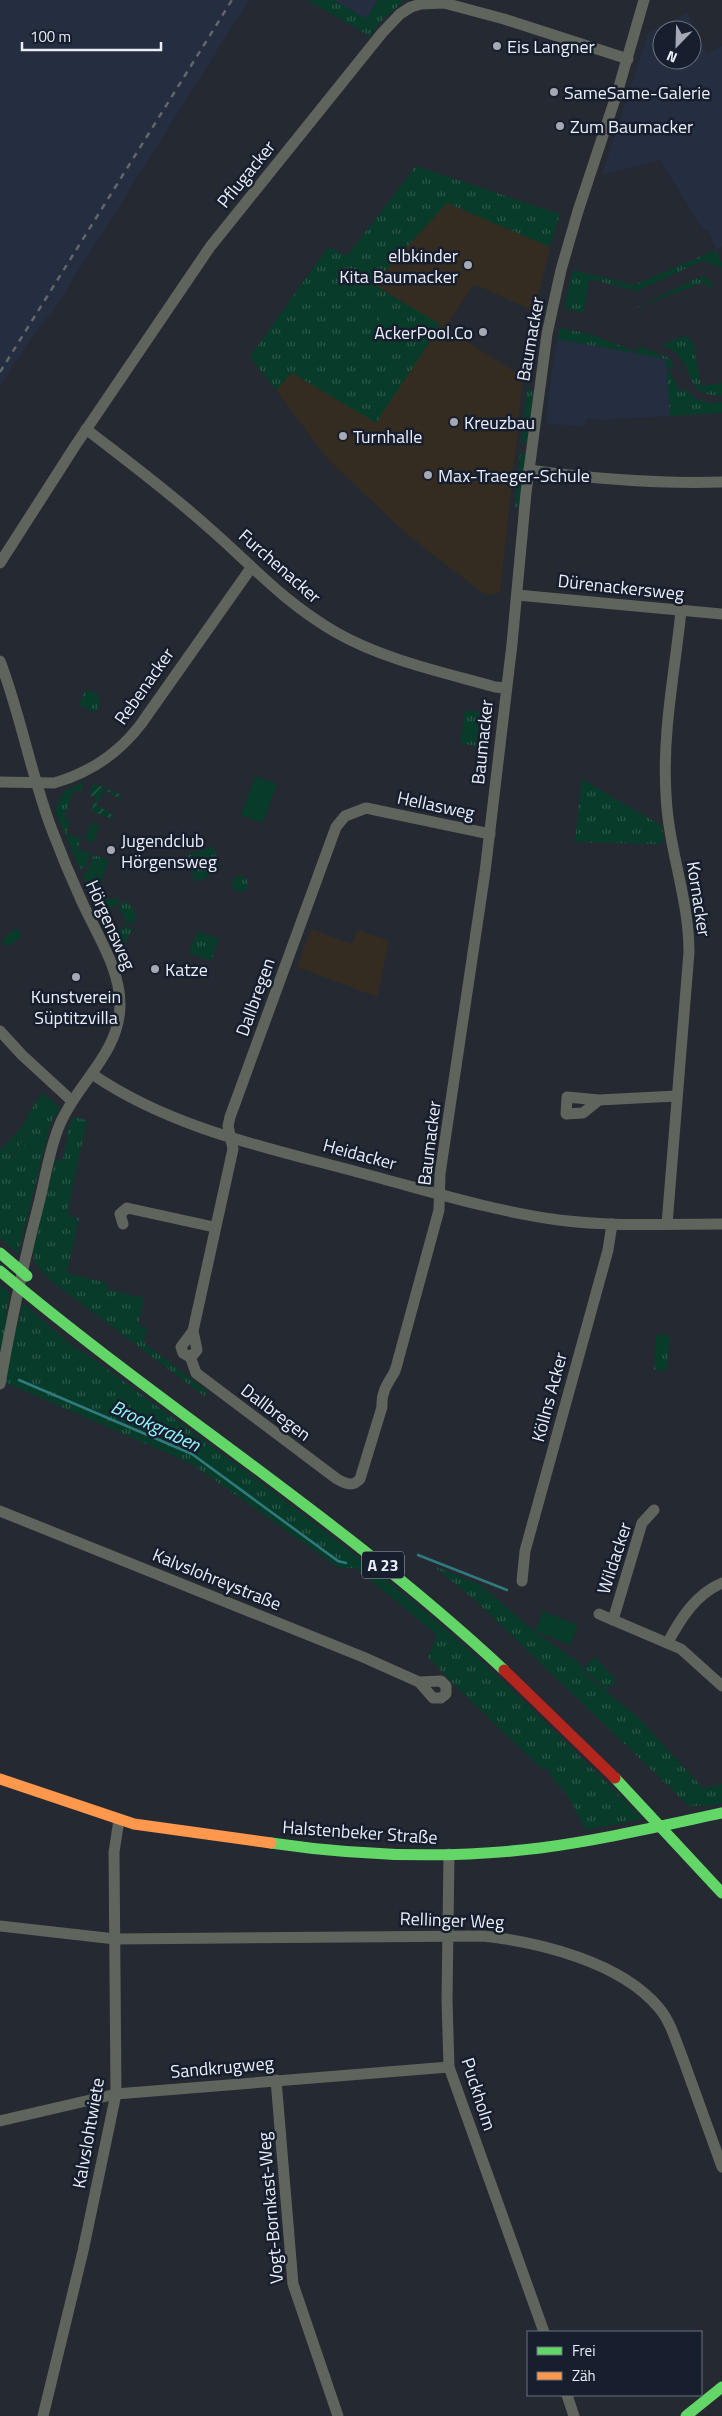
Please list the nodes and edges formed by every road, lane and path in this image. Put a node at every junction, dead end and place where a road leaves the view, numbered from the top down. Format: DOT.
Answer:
graph roads {
  1 [pos="644,0"];
  2 [pos="628,59"];
  3 [pos="86,429"];
  4 [pos="529,470"];
  5 [pos="722,482"];
  6 [pos="0,563"];
  7 [pos="251,568"];
  8 [pos="517,595"];
  9 [pos="681,611"];
  10 [pos="722,614"];
  11 [pos="0,661"];
  12 [pos="506,688"];
  13 [pos="0,782"];
  14 [pos="36,783"];
  15 [pos="374,809"];
  16 [pos="490,834"];
  17 [pos="0,1031"];
  18 [pos="92,1074"];
  19 [pos="676,1096"];
  20 [pos="599,1100"];
  21 [pos="72,1101"];
  22 [pos="231,1137"];
  23 [pos="440,1194"];
  24 [pos="123,1224"];
  25 [pos="612,1224"];
  26 [pos="667,1224"];
  27 [pos="722,1224"];
  28 [pos="214,1227"];
  29 [pos="0,1253"];
  30 [pos="0,1271"];
  31 [pos="37,1285"];
  32 [pos="0,1384"];
  33 [pos="353,1484"];
  34 [pos="654,1510"];
  35 [pos="0,1511"];
  36 [pos="522,1580"];
  37 [pos="722,1583"];
  38 [pos="599,1614"];
  39 [pos="613,1620"];
  40 [pos="668,1642"];
  41 [pos="419,1682"];
  42 [pos="722,1686"];
  43 [pos="0,1779"];
  44 [pos="665,1810"];
  45 [pos="718,1814"];
  46 [pos="119,1820"];
  47 [pos="685,1831"];
  48 [pos="449,1854"];
  49 [pos="722,1893"];
  50 [pos="0,1926"];
  51 [pos="448,1935"];
  52 [pos="115,1938"];
  53 [pos="449,2067"];
  54 [pos="276,2080"];
  55 [pos="116,2094"];
  56 [pos="0,2121"];
  57 [pos="722,2167"];
  58 [pos="544,2331"];
  59 [pos="722,2387"];
  60 [pos="567,2396"];
  61 [pos="43,2416"];
  62 [pos="338,2416"];
  63 [pos="574,2416"];
  64 [pos="686,2416"];
  1 -- 2 [label="street, Baumacker"];
  2 -- 3 [label="street, Pflugacker"];
  2 -- 4 [label="street, Baumacker"];
  3 -- 6 [label="street, Pflugacker"];
  3 -- 7 [label="street, Furchenacker"];
  4 -- 5 [label="street"];
  4 -- 8 [label="street, Baumacker"];
  7 -- 12 [label="street, Furchenacker"];
  7 -- 14 [label="street, Rebenacker"];
  8 -- 9 [label="street, Dürenackersweg"];
  8 -- 12 [label="street, Baumacker"];
  9 -- 10 [label="street, Dürenackersweg"];
  9 -- 19 [label="street, Kornacker"];
  11 -- 14 [label="street, Hörgensweg"];
  12 -- 16 [label="street, Baumacker"];
  13 -- 14 [label="street, Rebenacker"];
  14 -- 18 [label="street, Hörgensweg"];
  15 -- 16 [label="street, Hellasweg"];
  15 -- 22 [label="street, Dallbregen"];
  16 -- 23 [label="street, Baumacker"];
  17 -- 21 [label="street"];
  18 -- 21 [label="street, Hörgensweg"];
  18 -- 22 [label="street, Heidacker"];
  19 -- 20 [label="street"];
  19 -- 26 [label="street, Kornacker"];
  21 -- 32 [label="street, Hörgensweg"];
  22 -- 23 [label="street, Heidacker"];
  22 -- 28 [label="street, Dallbregen"];
  23 -- 25 [label="street, Heidacker"];
  23 -- 33 [label="street, Baumacker"];
  24 -- 28 [label="street"];
  25 -- 26 [label="street, Heidacker"];
  25 -- 36 [label="street, Köllns Acker"];
  26 -- 27 [label="street, Heidacker"];
  28 -- 33 [label="street, Dallbregen"];
  29 -- 31 [label="main road"];
  30 -- 49 [label="main road, A 23"];
  34 -- 39 [label="street, Wildacker"];
  35 -- 41 [label="street, Kalvslohreystraße"];
  37 -- 40 [label="street"];
  38 -- 39 [label="street, Wildacker"];
  39 -- 40 [label="street, Wildacker"];
  40 -- 42 [label="street, Wildacker"];
  43 -- 46 [label="main road, Halstenbeker Straße"];
  44 -- 47 [label="main road"];
  45 -- 48 [label="main road, Halstenbeker Straße"];
  46 -- 48 [label="main road, Halstenbeker Straße"];
  46 -- 52 [label="street, Kalvslohtwiete"];
  48 -- 51 [label="street, Puckholm"];
  50 -- 52 [label="street, Rellinger Weg"];
  51 -- 52 [label="street, Rellinger Weg"];
  51 -- 53 [label="street, Puckholm"];
  51 -- 57 [label="street, Rellinger Weg"];
  52 -- 55 [label="street, Kalvslohtwiete"];
  53 -- 54 [label="street, Sandkrugweg"];
  53 -- 58 [label="street, Puckholm"];
  54 -- 55 [label="street, Sandkrugweg"];
  54 -- 62 [label="street, Vogt-Bornkast-Weg"];
  55 -- 56 [label="street, Sandkrugweg"];
  55 -- 61 [label="street, Kalvslohtwiete"];
  59 -- 64 [label="main road"];
  60 -- 63 [label="street"];
}
